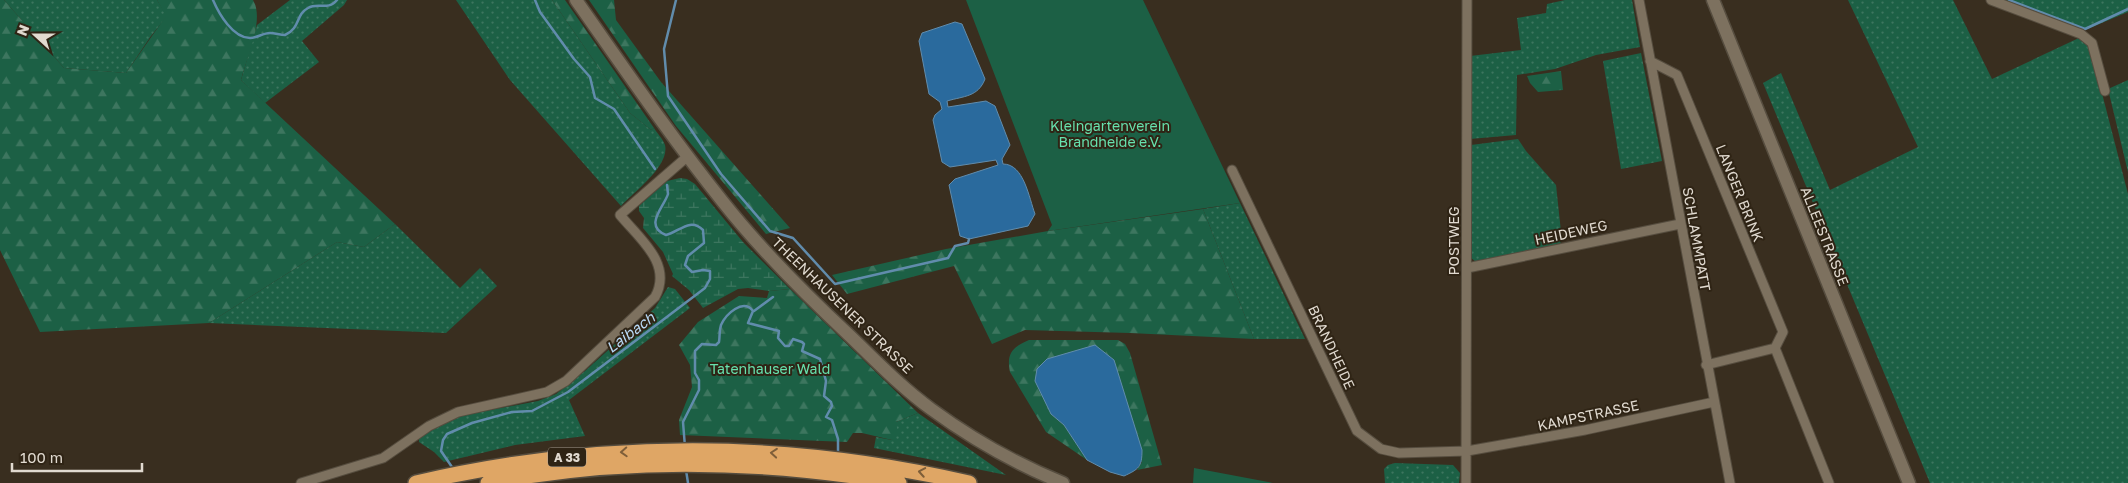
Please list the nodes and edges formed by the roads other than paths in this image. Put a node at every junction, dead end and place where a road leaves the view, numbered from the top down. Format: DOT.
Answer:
graph roads {
  1 [pos="576,0"];
  2 [pos="1467,0"];
  3 [pos="1639,0"];
  4 [pos="1714,0"];
  5 [pos="1991,0"];
  6 [pos="1650,61"];
  7 [pos="2105,91"];
  8 [pos="688,156"];
  9 [pos="1232,170"];
  10 [pos="1680,224"];
  11 [pos="1467,268"];
  12 [pos="1775,348"];
  13 [pos="1706,365"];
  14 [pos="1714,402"];
  15 [pos="1466,451"];
  16 [pos="672,457"];
  17 [pos="852,468"];
  18 [pos="301,483"];
  19 [pos="416,483"];
  20 [pos="488,483"];
  21 [pos="899,483"];
  22 [pos="969,483"];
  23 [pos="1063,483"];
  24 [pos="1466,483"];
  25 [pos="1730,483"];
  26 [pos="1829,483"];
  27 [pos="1909,483"];
  1 -- 8 [label="main road, THEENHAUSENER STRASSE"];
  2 -- 11 [label="street, POSTWEG"];
  3 -- 6 [label="street, SCHLAMMPATT"];
  4 -- 27 [label="main road, ALLEESTRASSE"];
  5 -- 7 [label="street"];
  6 -- 10 [label="street, SCHLAMMPATT"];
  6 -- 12 [label="street, LANGER BRINK"];
  8 -- 18 [label="street"];
  8 -- 23 [label="main road, THEENHAUSENER STRASSE"];
  9 -- 15 [label="street, BRANDHEIDE"];
  10 -- 11 [label="street, HEIDEWEG"];
  10 -- 13 [label="street, SCHLAMMPATT"];
  11 -- 15 [label="street, POSTWEG"];
  12 -- 13 [label="street"];
  12 -- 26 [label="street"];
  13 -- 14 [label="street, SCHLAMMPATT"];
  14 -- 15 [label="street, KAMPSTRASSE"];
  14 -- 25 [label="street, SCHLAMMPATT"];
  15 -- 24 [label="street, POSTWEG"];
  16 -- 17 [label="highway, A 33"];
  16 -- 19 [label="highway, A 33, one-way"];
  16 -- 20 [label="highway, A 33"];
  17 -- 21 [label="highway, A 33"];
  22 -- 17 [label="highway, A 33, one-way"];
}
